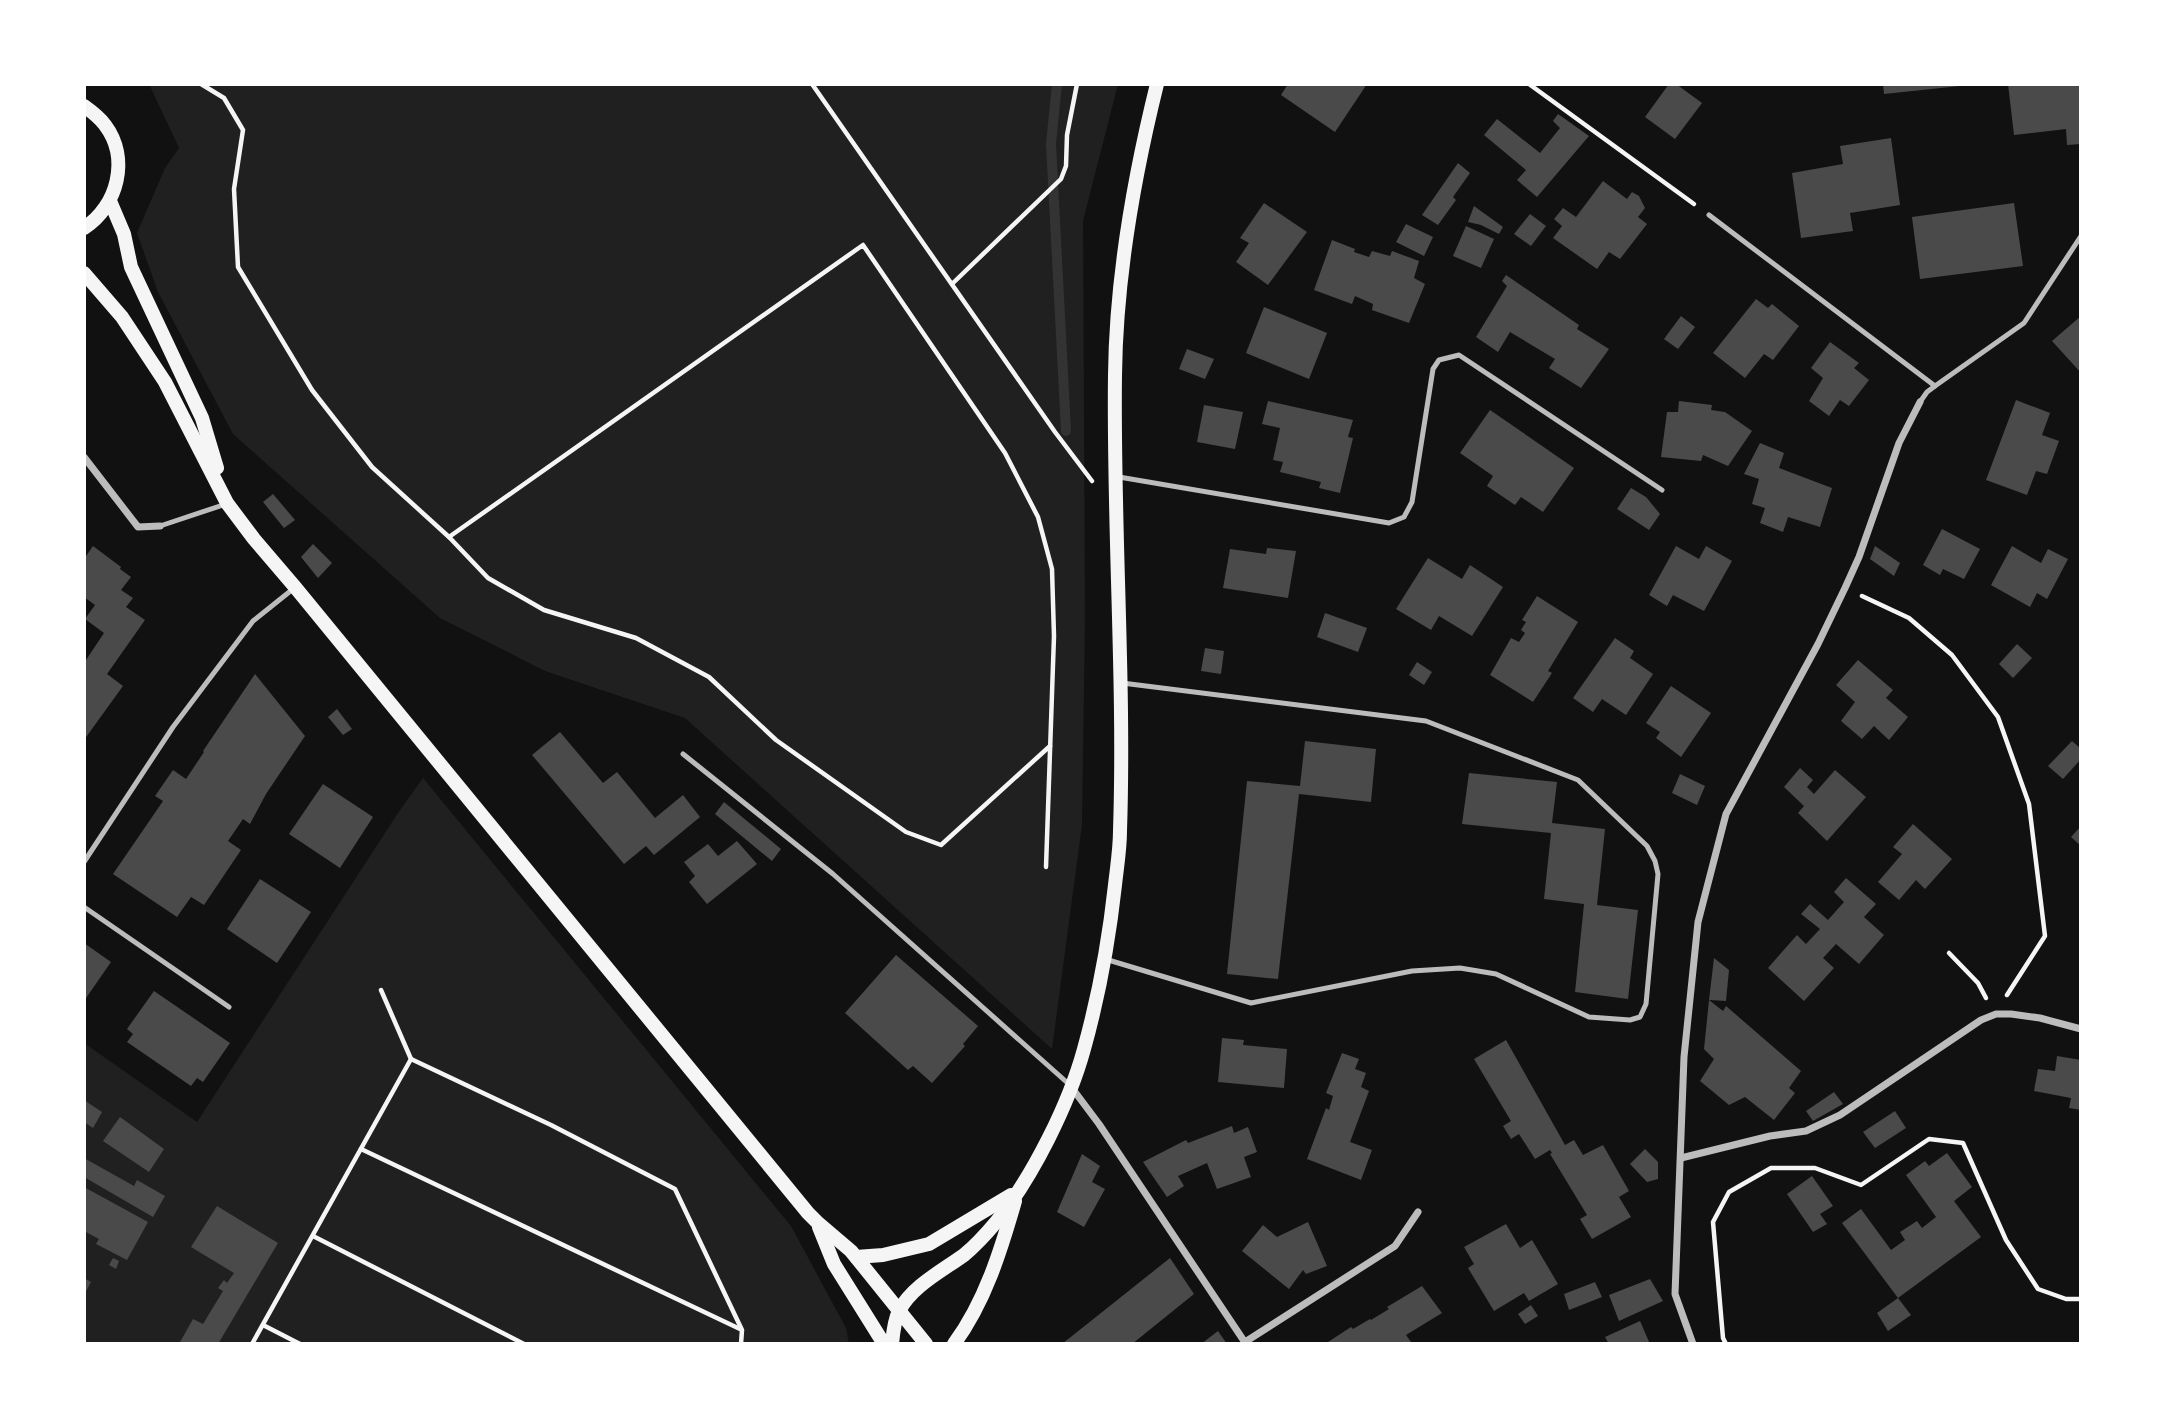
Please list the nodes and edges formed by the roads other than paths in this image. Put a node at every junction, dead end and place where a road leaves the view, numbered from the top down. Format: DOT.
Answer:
graph roads {
  1 [pos="1157,84"];
  2 [pos="84,106"];
  3 [pos="110,201"];
  4 [pos="1709,215"];
  5 [pos="84,228"];
  6 [pos="2081,236"];
  7 [pos="84,272"];
  8 [pos="1935,386"];
  9 [pos="1920,402"];
  10 [pos="84,457"];
  11 [pos="1116,476"];
  12 [pos="1662,490"];
  13 [pos="227,503"];
  14 [pos="160,526"];
  15 [pos="295,587"];
  16 [pos="1121,682"];
  17 [pos="682,754"];
  18 [pos="84,862"];
  19 [pos="84,907"];
  20 [pos="1105,959"];
  21 [pos="229,1007"];
  22 [pos="2081,1029"];
  23 [pos="1073,1088"];
  24 [pos="1681,1158"];
  25 [pos="1018,1190"];
  26 [pos="1418,1212"];
  27 [pos="817,1222"];
  28 [pos="856,1257"];
  29 [pos="900,1309"];
  30 [pos="965,1328"];
  31 [pos="1246,1343"];
  32 [pos="884,1344"];
  33 [pos="892,1344"];
  34 [pos="926,1344"];
  35 [pos="954,1344"];
  36 [pos="962,1344"];
  37 [pos="1693,1344"];
  1 -- 11 [label="main road"];
  2 -- 3 [label="main road"];
  3 -- 5 [label="main road"];
  3 -- 13 [label="main road"];
  4 -- 8 [label="lane"];
  6 -- 8 [label="lane"];
  7 -- 13 [label="main road"];
  8 -- 9 [label="lane"];
  9 -- 24 [label="street"];
  10 -- 14 [label="street"];
  11 -- 12 [label="lane"];
  11 -- 16 [label="main road"];
  13 -- 14 [label="lane"];
  13 -- 15 [label="main road"];
  15 -- 18 [label="lane"];
  15 -- 27 [label="main road"];
  16 -- 20 [label="main road"];
  16 -- 20 [label="lane"];
  17 -- 23 [label="lane"];
  19 -- 21 [label="lane"];
  20 -- 23 [label="main road"];
  22 -- 24 [label="street"];
  23 -- 25 [label="main road"];
  23 -- 31 [label="street"];
  24 -- 37 [label="street"];
  25 -- 28 [label="main road"];
  25 -- 29 [label="main road"];
  25 -- 30 [label="main road"];
  26 -- 31 [label="street"];
  27 -- 28 [label="main road"];
  27 -- 32 [label="main road"];
  28 -- 29 [label="main road"];
  29 -- 33 [label="main road"];
  29 -- 34 [label="main road"];
  30 -- 35 [label="main road"];
  30 -- 36 [label="main road"];
}
